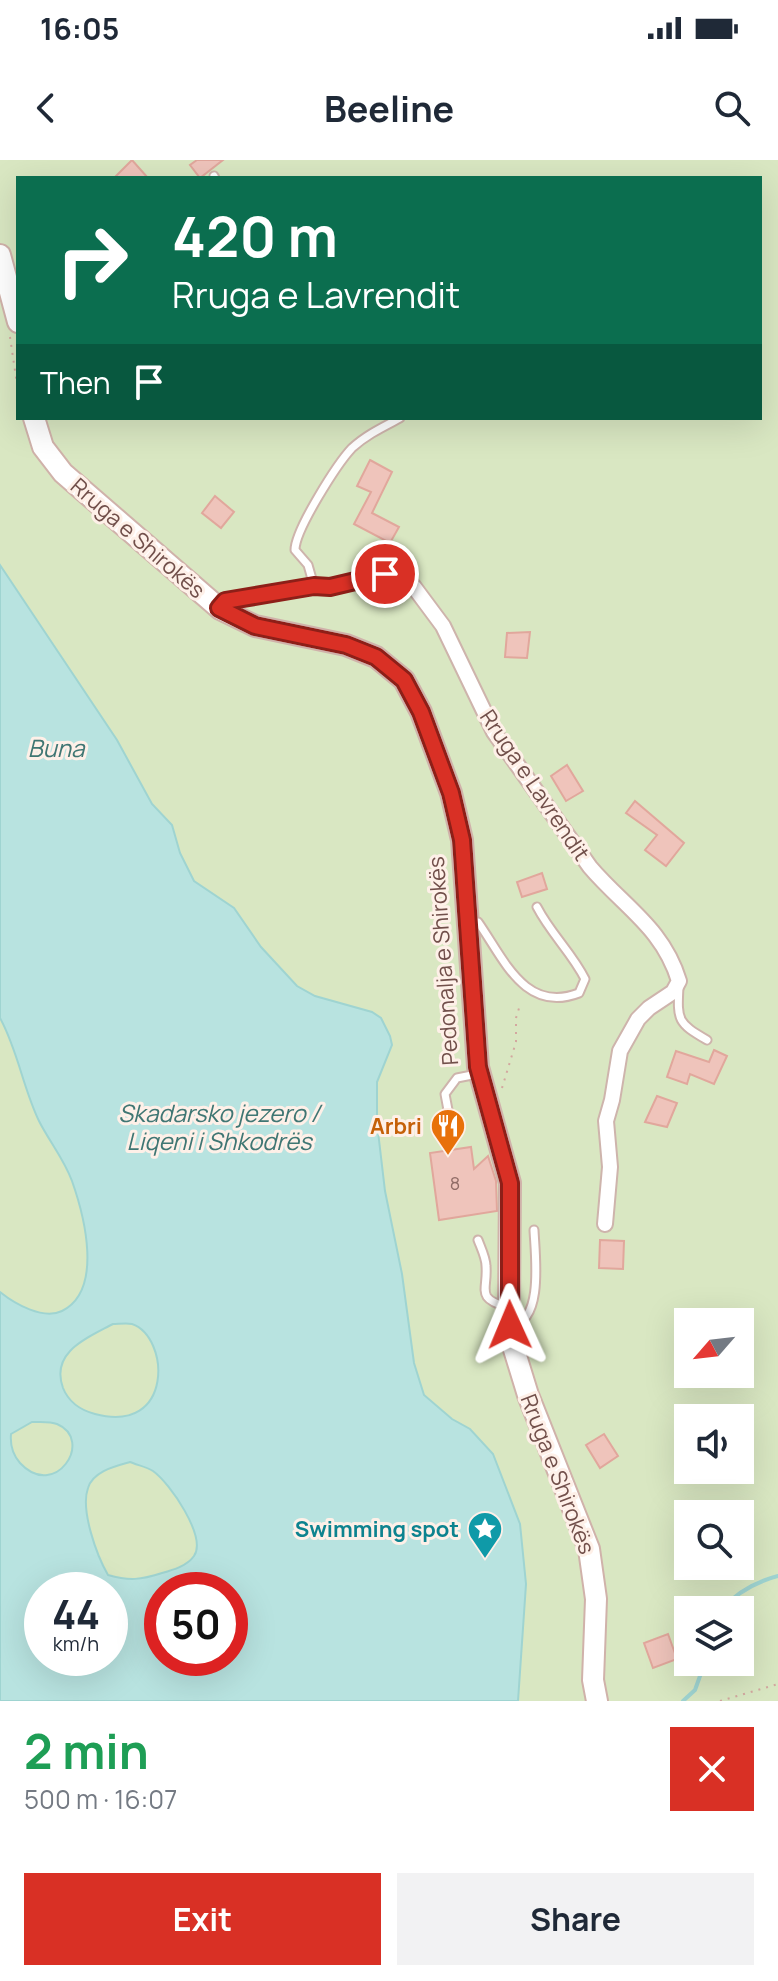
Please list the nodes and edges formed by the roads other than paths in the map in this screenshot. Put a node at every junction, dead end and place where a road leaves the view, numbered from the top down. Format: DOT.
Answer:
graph roads {
  1 [pos="0,255"];
  2 [pos="14,292"];
  3 [pos="14,326"];
  4 [pos="34,420"];
  5 [pos="46,420"];
  6 [pos="396,420"];
  7 [pos="39,438"];
  8 [pos="314,586"];
  9 [pos="219,608"];
  10 [pos="537,907"];
  11 [pos="469,922"];
  12 [pos="679,981"];
  13 [pos="707,1040"];
  14 [pos="481,1081"];
  15 [pos="448,1110"];
  16 [pos="605,1224"];
  17 [pos="534,1230"];
  18 [pos="478,1240"];
  19 [pos="509,1316"];
  20 [pos="597,1701"];
  1 -- 2 [label="main road"];
  2 -- 3 [label="main road"];
  4 -- 7 [label="main road, Rruga e Shirokës"];
  5 -- 7 [label="lane"];
  6 -- 8 [label="lane"];
  7 -- 9 [label="main road, Rruga e Shirokës"];
  8 -- 9 [label="street, Rruga e Lavrendit"];
  8 -- 12 [label="street, Rruga e Lavrendit"];
  9 -- 11 [label="main road, Rruga e Shirokës"];
  10 -- 11 [label="lane"];
  11 -- 14 [label="main road, Rruga e Shirokës"];
  12 -- 13 [label="lane, Rruga e Lavrendit"];
  12 -- 16 [label="street"];
  14 -- 15 [label="lane"];
  14 -- 19 [label="main road, Rruga e Shirokës"];
  17 -- 19 [label="lane"];
  18 -- 19 [label="lane"];
  19 -- 20 [label="main road, Rruga e Shirokës"];
}
